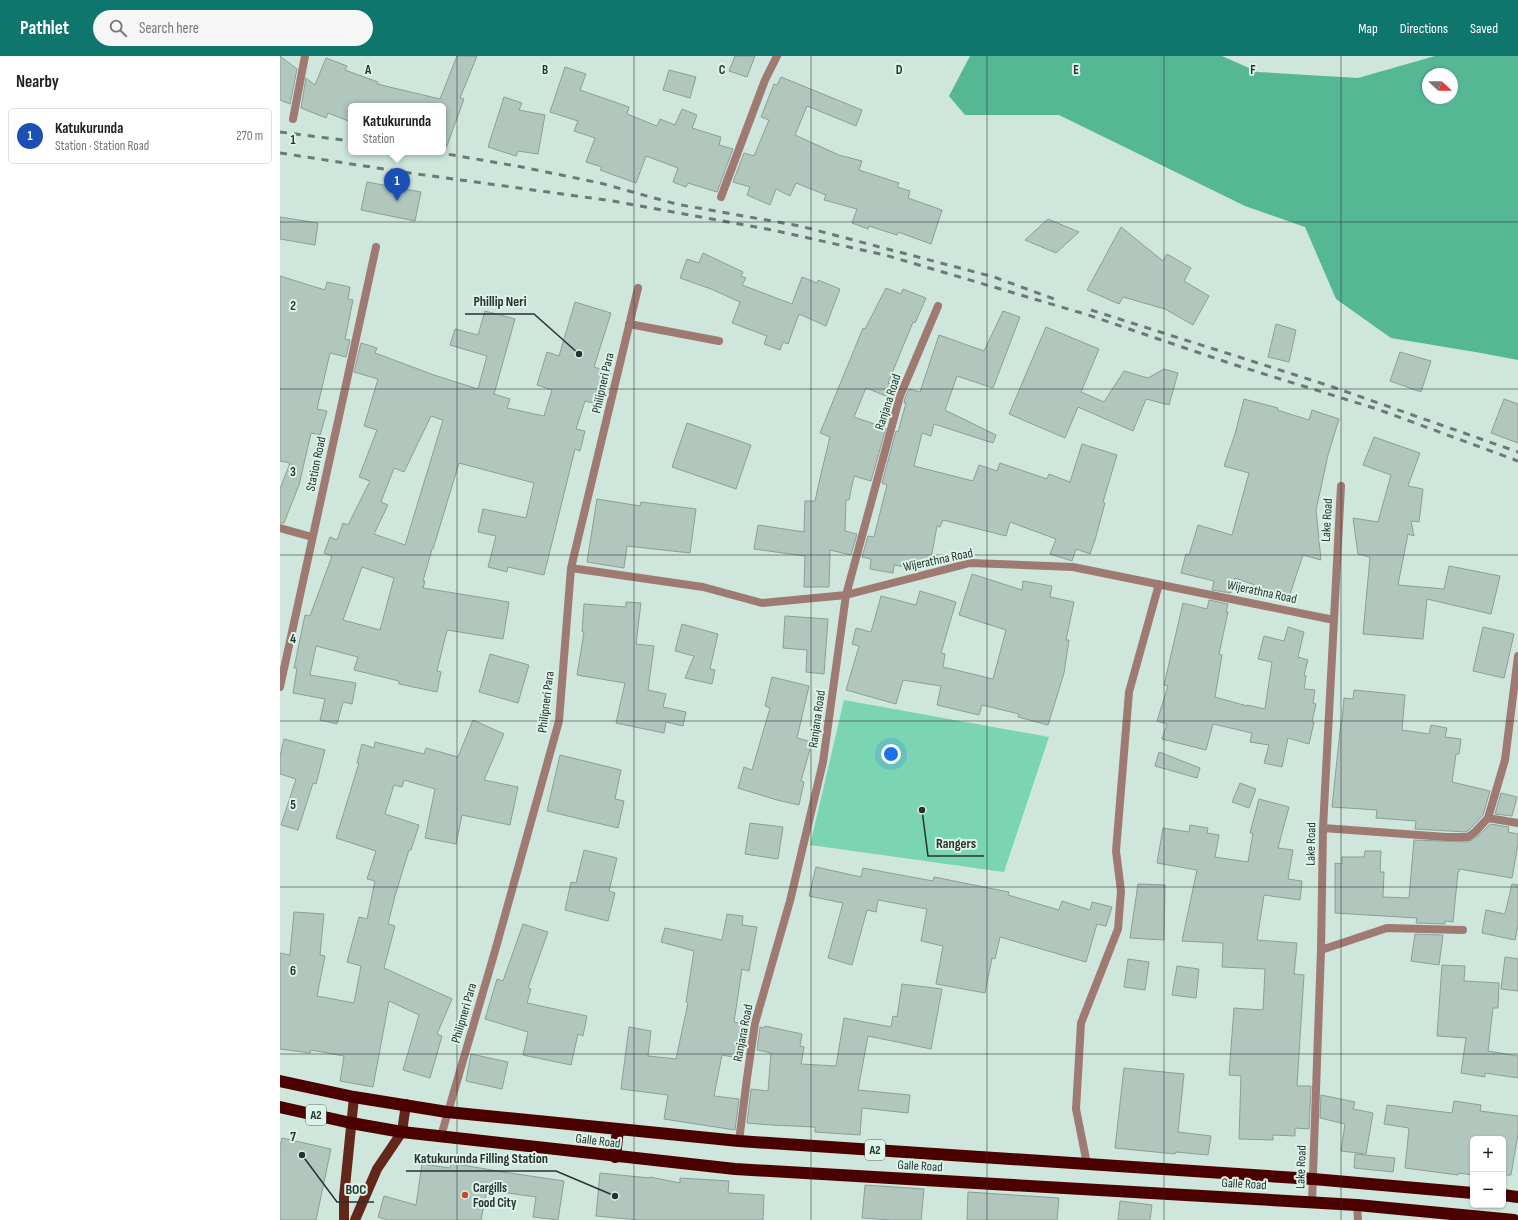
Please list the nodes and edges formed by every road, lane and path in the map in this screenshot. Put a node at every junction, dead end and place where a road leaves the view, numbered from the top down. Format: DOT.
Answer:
graph roads {
  1 [pos="305,56"];
  2 [pos="777,56"];
  3 [pos="293,119"];
  4 [pos="721,197"];
  5 [pos="376,247"];
  6 [pos="638,288"];
  7 [pos="938,306"];
  8 [pos="629,324"];
  9 [pos="719,341"];
  10 [pos="1341,486"];
  11 [pos="280,528"];
  12 [pos="312,537"];
  13 [pos="571,568"];
  14 [pos="1159,584"];
  15 [pos="846,595"];
  16 [pos="1334,620"];
  17 [pos="1518,656"];
  18 [pos="280,687"];
  19 [pos="1488,818"];
  20 [pos="1518,823"];
  21 [pos="1323,828"];
  22 [pos="1464,930"];
  23 [pos="1321,950"];
  24 [pos="280,1081"];
  25 [pos="354,1097"];
  26 [pos="406,1104"];
  27 [pos="280,1107"];
  28 [pos="447,1112"];
  29 [pos="351,1123"];
  30 [pos="618,1129"];
  31 [pos="402,1132"];
  32 [pos="441,1136"];
  33 [pos="739,1141"];
  34 [pos="615,1157"];
  35 [pos="1087,1164"];
  36 [pos="1313,1179"];
  37 [pos="1470,1193"];
  38 [pos="1506,1195"];
  39 [pos="1518,1197"];
  40 [pos="1312,1202"];
  41 [pos="1358,1205"];
  42 [pos="344,1220"];
  43 [pos="354,1220"];
  44 [pos="1358,1220"];
  45 [pos="1514,1220"];
  1 -- 3 [label="street"];
  2 -- 4 [label="street"];
  5 -- 12 [label="street, Station Road"];
  6 -- 8 [label="street, Philipneri Para"];
  7 -- 15 [label="street, Ranjana Road"];
  8 -- 9 [label="street"];
  8 -- 13 [label="street, Philipneri Para"];
  10 -- 16 [label="street, Lake Road"];
  11 -- 12 [label="street"];
  12 -- 18 [label="street, Station Road"];
  13 -- 15 [label="street, Wijerathna Road"];
  13 -- 28 [label="street, Philipneri Para"];
  14 -- 15 [label="street, Wijerathna Road"];
  14 -- 16 [label="street, Wijerathna Road"];
  14 -- 35 [label="street"];
  15 -- 33 [label="street, Ranjana Road"];
  16 -- 21 [label="street, Lake Road"];
  17 -- 19 [label="street"];
  19 -- 20 [label="street"];
  19 -- 21 [label="street"];
  21 -- 23 [label="street, Lake Road"];
  22 -- 23 [label="street"];
  23 -- 36 [label="street, Lake Road"];
  24 -- 25 [label="highway, Galle Road / A2"];
  25 -- 26 [label="highway, Galle Road / A2"];
  25 -- 29 [label="main road"];
  26 -- 28 [label="highway, Galle Road / A2"];
  26 -- 31 [label="main road"];
  27 -- 29 [label="highway, Galle Road / A2"];
  28 -- 30 [label="highway, Galle Road / A2"];
  28 -- 32 [label="street, Philipneri Para"];
  29 -- 31 [label="highway, Galle Road / A2"];
  29 -- 42 [label="main road"];
  30 -- 33 [label="highway, Galle Road / A2"];
  30 -- 34 [label="highway"];
  31 -- 32 [label="highway, Galle Road / A2"];
  31 -- 43 [label="main road"];
  32 -- 34 [label="highway, Galle Road / A2"];
  33 -- 35 [label="highway, Galle Road / A2"];
  34 -- 40 [label="highway, Galle Road / A2"];
  35 -- 36 [label="highway, Galle Road / A2"];
  36 -- 37 [label="highway, Galle Road / A2"];
  36 -- 40 [label="street, Lake Road"];
  38 -- 39 [label="highway"];
  40 -- 41 [label="highway, Galle Road / A2"];
  41 -- 44 [label="street"];
  41 -- 45 [label="highway, Galle Road / A2"];
}
